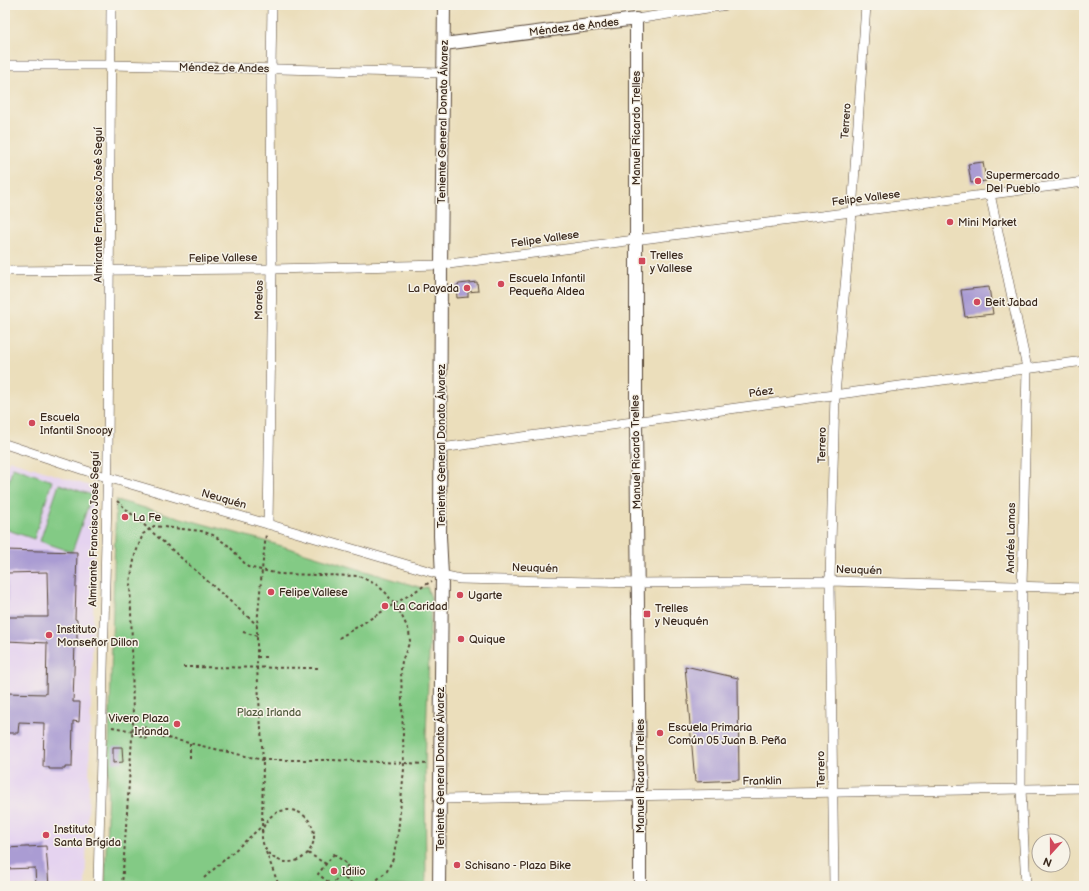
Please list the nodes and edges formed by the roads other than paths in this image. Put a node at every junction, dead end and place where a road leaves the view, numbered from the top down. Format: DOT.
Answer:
graph roads {
  1 [pos="111,5"];
  2 [pos="272,5"];
  3 [pos="444,5"];
  4 [pos="727,5"];
  5 [pos="866,5"];
  6 [pos="636,19"];
  7 [pos="444,44"];
  8 [pos="5,65"];
  9 [pos="111,65"];
  10 [pos="270,69"];
  11 [pos="443,73"];
  12 [pos="1084,182"];
  13 [pos="990,194"];
  14 [pos="852,212"];
  15 [pos="635,240"];
  16 [pos="441,265"];
  17 [pos="272,269"];
  18 [pos="5,271"];
  19 [pos="110,271"];
  20 [pos="1084,361"];
  21 [pos="1027,368"];
  22 [pos="835,394"];
  23 [pos="636,422"];
  24 [pos="5,444"];
  25 [pos="441,448"];
  26 [pos="108,477"];
  27 [pos="268,524"];
  28 [pos="442,575"];
  29 [pos="830,581"];
  30 [pos="638,583"];
  31 [pos="1022,587"];
  32 [pos="1084,588"];
  33 [pos="1084,788"];
  34 [pos="1021,789"];
  35 [pos="834,792"];
  36 [pos="640,795"];
  37 [pos="441,799"];
  38 [pos="98,886"];
  39 [pos="439,886"];
  40 [pos="640,886"];
  41 [pos="834,886"];
  42 [pos="1026,886"];
  1 -- 9 [label="street, Almirante Francisco José Seguí"];
  2 -- 10 [label="street, Morelos"];
  3 -- 7 [label="street, Teniente General Donato Álvarez"];
  4 -- 6 [label="street, Méndez de Andes"];
  5 -- 14 [label="street, Terrero"];
  6 -- 7 [label="street, Méndez de Andes"];
  6 -- 15 [label="street, Manuel Ricardo Trelles"];
  7 -- 11 [label="street, Teniente General Donato Álvarez"];
  8 -- 9 [label="street, Méndez de Andes"];
  9 -- 10 [label="street, Méndez de Andes"];
  9 -- 19 [label="street, Almirante Francisco José Seguí"];
  10 -- 11 [label="street, Méndez de Andes"];
  10 -- 17 [label="street, Morelos"];
  11 -- 16 [label="street, Teniente General Donato Álvarez"];
  12 -- 13 [label="street, Felipe Vallese"];
  13 -- 14 [label="street, Felipe Vallese"];
  13 -- 21 [label="street, Andrés Lamas"];
  14 -- 15 [label="street, Felipe Vallese"];
  14 -- 22 [label="street, Terrero"];
  15 -- 16 [label="street, Felipe Vallese"];
  15 -- 23 [label="street, Manuel Ricardo Trelles"];
  16 -- 17 [label="street, Felipe Vallese"];
  16 -- 25 [label="street, Teniente General Donato Álvarez"];
  17 -- 19 [label="street, Felipe Vallese"];
  17 -- 27 [label="street, Morelos"];
  18 -- 19 [label="street, Felipe Vallese"];
  19 -- 26 [label="street, Almirante Francisco José Seguí"];
  20 -- 21 [label="street, Páez"];
  21 -- 22 [label="street, Páez"];
  21 -- 31 [label="street, Andrés Lamas"];
  22 -- 23 [label="street, Páez"];
  22 -- 29 [label="street, Terrero"];
  23 -- 25 [label="street, Páez"];
  23 -- 30 [label="street, Manuel Ricardo Trelles"];
  24 -- 26 [label="street, Neuquén"];
  25 -- 28 [label="street, Teniente General Donato Álvarez"];
  26 -- 27 [label="street, Neuquén"];
  26 -- 38 [label="street, Almirante Francisco José Seguí"];
  27 -- 28 [label="street, Neuquén"];
  28 -- 30 [label="street, Neuquén"];
  28 -- 37 [label="street, Teniente General Donato Álvarez"];
  29 -- 30 [label="street, Neuquén"];
  29 -- 31 [label="street, Neuquén"];
  29 -- 35 [label="street, Terrero"];
  30 -- 36 [label="street, Manuel Ricardo Trelles"];
  31 -- 32 [label="street, Neuquén"];
  31 -- 34 [label="street, Andrés Lamas"];
  33 -- 34 [label="street, Franklin"];
  34 -- 35 [label="street, Franklin"];
  34 -- 42 [label="street, Andrés Lamas"];
  35 -- 36 [label="street, Franklin"];
  35 -- 41 [label="street, Terrero"];
  36 -- 37 [label="street, Franklin"];
  36 -- 40 [label="street, Manuel Ricardo Trelles"];
  37 -- 39 [label="street, Teniente General Donato Álvarez"];
}
